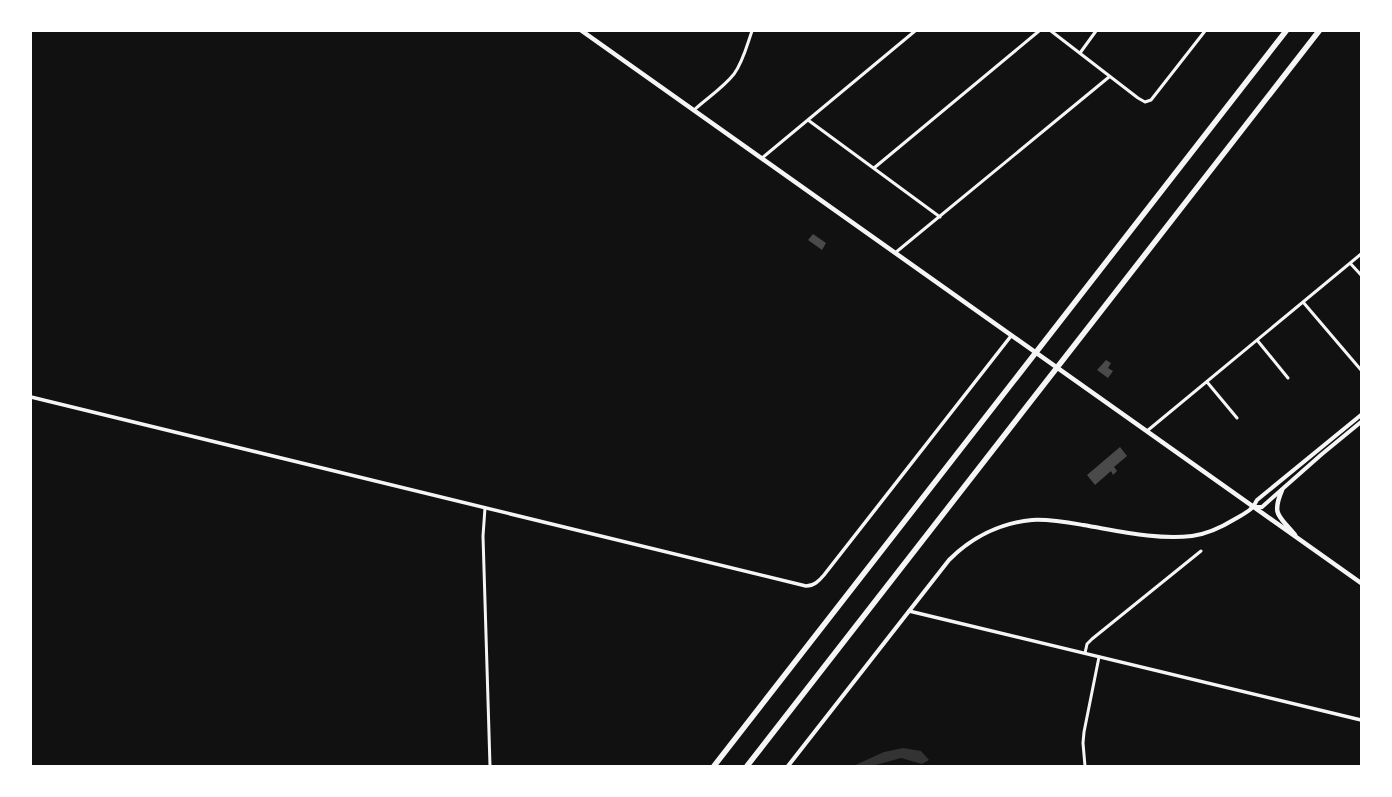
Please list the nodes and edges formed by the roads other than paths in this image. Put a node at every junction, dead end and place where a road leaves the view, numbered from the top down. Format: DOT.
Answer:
graph roads {
  1 [pos="582,31"];
  2 [pos="752,31"];
  3 [pos="915,31"];
  4 [pos="1039,31"];
  5 [pos="1051,31"];
  6 [pos="1096,31"];
  7 [pos="1205,31"];
  8 [pos="1286,31"];
  9 [pos="1319,31"];
  10 [pos="1080,53"];
  11 [pos="1109,77"];
  12 [pos="694,110"];
  13 [pos="808,120"];
  14 [pos="762,158"];
  15 [pos="874,168"];
  16 [pos="940,217"];
  17 [pos="895,253"];
  18 [pos="1361,254"];
  19 [pos="1350,263"];
  20 [pos="1361,275"];
  21 [pos="1303,302"];
  22 [pos="1012,336"];
  23 [pos="1257,340"];
  24 [pos="1361,370"];
  25 [pos="1288,378"];
  26 [pos="1207,382"];
  27 [pos="31,397"];
  28 [pos="1361,415"];
  29 [pos="1237,418"];
  30 [pos="1361,422"];
  31 [pos="1147,432"];
  32 [pos="1282,490"];
  33 [pos="485,508"];
  34 [pos="1253,508"];
  35 [pos="1298,539"];
  36 [pos="1201,551"];
  37 [pos="1361,583"];
  38 [pos="909,612"];
  39 [pos="1085,653"];
  40 [pos="1099,657"];
  41 [pos="1361,720"];
  42 [pos="490,766"];
  43 [pos="714,766"];
  44 [pos="747,766"];
  45 [pos="788,766"];
  46 [pos="1085,766"];
  1 -- 12 [label="main road"];
  2 -- 12 [label="street"];
  3 -- 13 [label="street"];
  4 -- 15 [label="street"];
  5 -- 10 [label="street"];
  6 -- 10 [label="street"];
  7 -- 11 [label="street"];
  8 -- 43 [label="highway"];
  9 -- 44 [label="highway"];
  10 -- 11 [label="street"];
  11 -- 16 [label="street"];
  12 -- 14 [label="main road"];
  13 -- 14 [label="street"];
  13 -- 15 [label="street"];
  14 -- 17 [label="main road"];
  15 -- 16 [label="street"];
  16 -- 17 [label="street"];
  17 -- 22 [label="main road"];
  18 -- 19 [label="street"];
  19 -- 20 [label="street"];
  19 -- 21 [label="street"];
  21 -- 23 [label="street"];
  21 -- 24 [label="street"];
  22 -- 31 [label="main road"];
  22 -- 33 [label="street"];
  23 -- 25 [label="street"];
  23 -- 26 [label="street"];
  26 -- 29 [label="street"];
  26 -- 31 [label="street"];
  27 -- 33 [label="street"];
  28 -- 34 [label="main road"];
  30 -- 32 [label="main road"];
  31 -- 34 [label="main road"];
  32 -- 34 [label="main road"];
  32 -- 35 [label="main road"];
  33 -- 42 [label="street"];
  34 -- 35 [label="main road"];
  34 -- 38 [label="main road"];
  35 -- 37 [label="main road"];
  36 -- 39 [label="street"];
  38 -- 39 [label="street"];
  38 -- 45 [label="main road"];
  39 -- 40 [label="street"];
  40 -- 41 [label="street"];
  40 -- 46 [label="street"];
}
